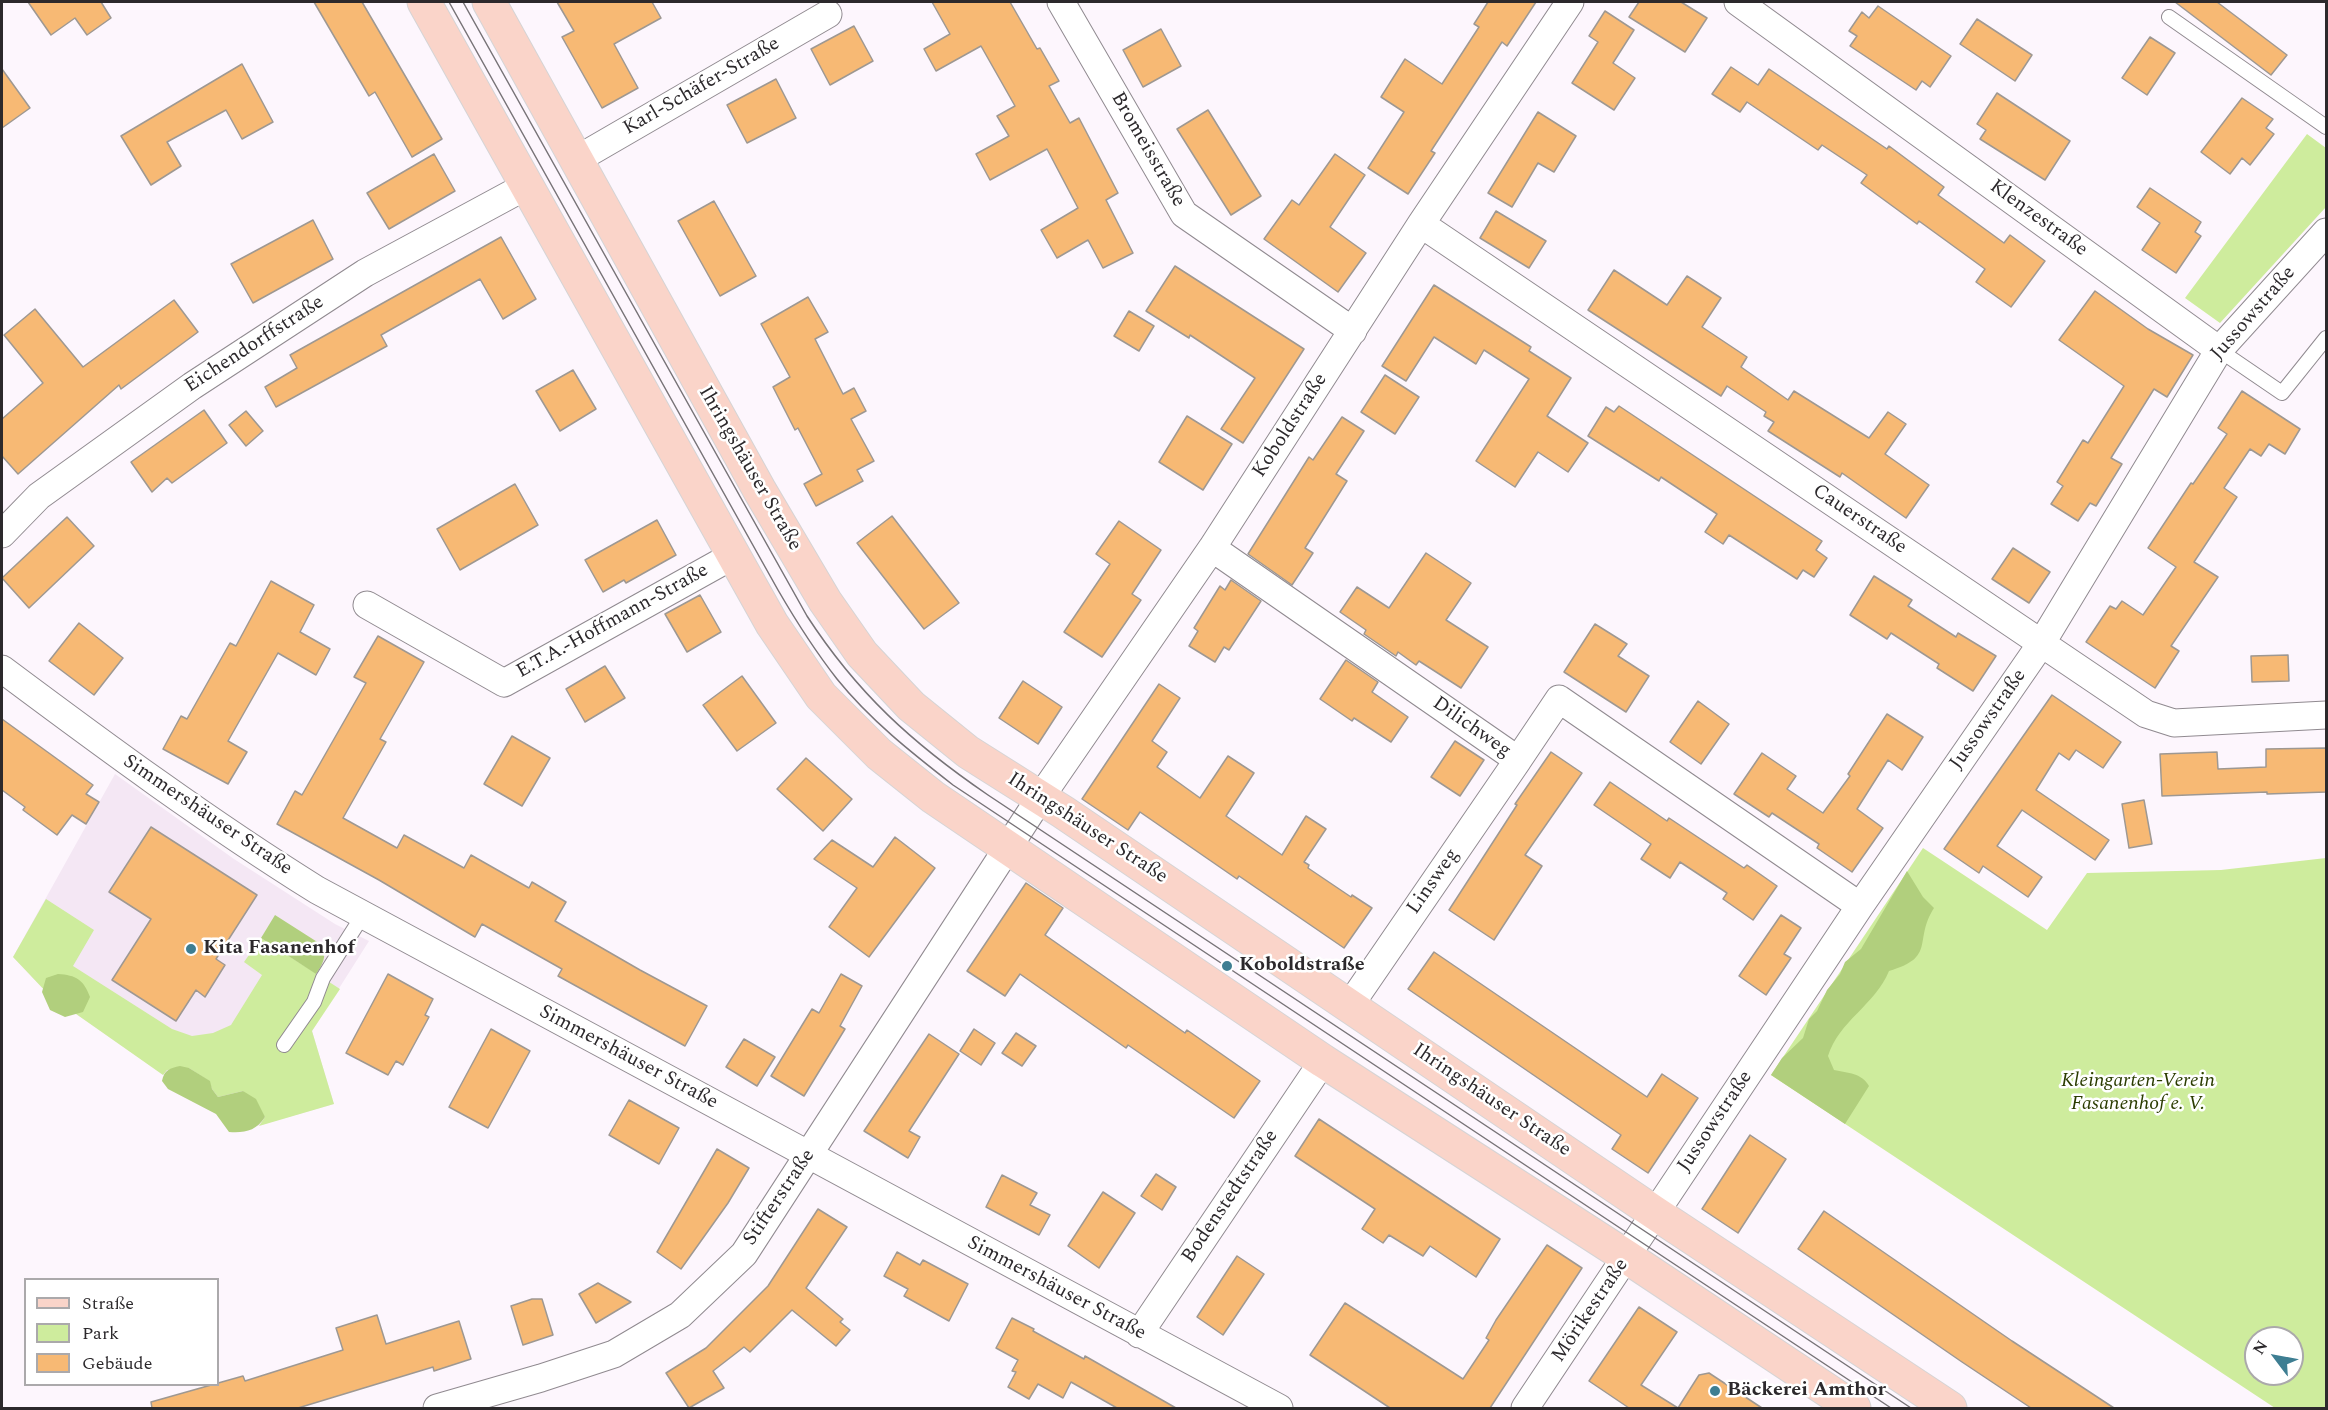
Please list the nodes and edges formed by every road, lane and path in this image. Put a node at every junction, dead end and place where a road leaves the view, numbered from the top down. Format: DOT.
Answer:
graph roads {
  1 [pos="424,2"];
  2 [pos="489,2"];
  3 [pos="1061,2"];
  4 [pos="1570,2"];
  5 [pos="1738,2"];
  6 [pos="828,14"];
  7 [pos="2169,17"];
  8 [pos="2326,127"];
  9 [pos="576,160"];
  10 [pos="528,185"];
  11 [pos="1421,224"];
  12 [pos="2326,232"];
  13 [pos="1353,331"];
  14 [pos="2326,338"];
  15 [pos="2219,350"];
  16 [pos="2,534"];
  17 [pos="1212,548"];
  18 [pos="734,555"];
  19 [pos="367,605"];
  20 [pos="2042,644"];
  21 [pos="2,669"];
  22 [pos="2326,715"];
  23 [pos="1518,760"];
  24 [pos="1041,798"];
  25 [pos="1008,849"];
  26 [pos="1860,906"];
  27 [pos="363,915"];
  28 [pos="1350,1005"];
  29 [pos="284,1045"];
  30 [pos="1323,1061"];
  31 [pos="809,1155"];
  32 [pos="1655,1213"];
  33 [pos="1627,1257"];
  34 [pos="1139,1334"];
  35 [pos="437,1408"];
  36 [pos="1279,1408"];
  37 [pos="1525,1408"];
  38 [pos="1854,1408"];
  39 [pos="1950,1408"];
  1 -- 10 [label="main road"];
  2 -- 9 [label="main road, Ihringshäuser Straße"];
  3 -- 13 [label="street, Bromeisstraße"];
  4 -- 11 [label="street, Koboldstraße"];
  5 -- 15 [label="street, Klenzestraße"];
  6 -- 9 [label="street, Karl-Schäfer-Straße"];
  7 -- 8 [label="lane"];
  9 -- 24 [label="main road, Ihringshäuser Straße"];
  10 -- 16 [label="street, Eichendorffstraße"];
  10 -- 18 [label="main road"];
  11 -- 13 [label="street, Koboldstraße"];
  11 -- 20 [label="street, Cauerstraße"];
  12 -- 15 [label="street, Jussowstraße"];
  13 -- 17 [label="street, Koboldstraße"];
  14 -- 15 [label="lane, Klenzestraße"];
  15 -- 20 [label="street, Jussowstraße"];
  17 -- 23 [label="street, Dilichweg"];
  17 -- 24 [label="street, Koboldstraße"];
  18 -- 19 [label="street, E.T.A.-Hoffmann-Straße"];
  18 -- 25 [label="main road"];
  20 -- 22 [label="street, Cauerstraße"];
  20 -- 26 [label="street, Jussowstraße"];
  21 -- 27 [label="street, Simmershäuser Straße"];
  23 -- 26 [label="street, Dilichweg"];
  23 -- 28 [label="street, Linsweg"];
  24 -- 25 [label="street, Koboldstraße"];
  24 -- 28 [label="main road, Ihringshäuser Straße"];
  25 -- 30 [label="main road"];
  25 -- 31 [label="street, Stifterstraße"];
  26 -- 32 [label="street, Jussowstraße"];
  27 -- 29 [label="lane"];
  27 -- 31 [label="street, Simmershäuser Straße"];
  28 -- 32 [label="main road, Ihringshäuser Straße"];
  30 -- 33 [label="main road"];
  30 -- 34 [label="street, Bodenstedtstraße"];
  31 -- 34 [label="street, Simmershäuser Straße"];
  31 -- 35 [label="street, Stifterstraße"];
  32 -- 33 [label="street, Mörikestraße"];
  32 -- 39 [label="main road, Ihringshäuser Straße"];
  33 -- 37 [label="street, Mörikestraße"];
  33 -- 38 [label="main road"];
  34 -- 36 [label="street, Simmershäuser Straße"];
}
